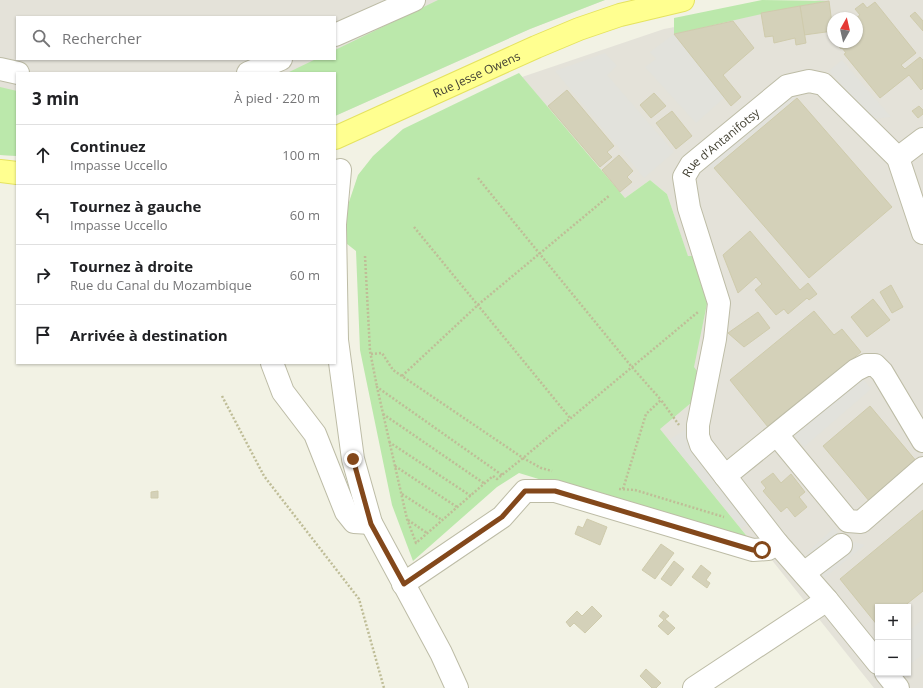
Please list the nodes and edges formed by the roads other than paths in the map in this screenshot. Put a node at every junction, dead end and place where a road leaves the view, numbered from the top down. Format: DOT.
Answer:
graph roads {
  1 [pos="414,0"];
  2 [pos="683,0"];
  3 [pos="336,35"];
  4 [pos="279,60"];
  5 [pos="0,69"];
  6 [pos="250,72"];
  7 [pos="16,73"];
  8 [pos="336,138"];
  9 [pos="923,139"];
  10 [pos="898,158"];
  11 [pos="340,170"];
  12 [pos="0,171"];
  13 [pos="16,173"];
  14 [pos="336,213"];
  15 [pos="923,233"];
  16 [pos="336,284"];
  17 [pos="272,364"];
  18 [pos="777,435"];
  19 [pos="923,441"];
  20 [pos="923,468"];
  21 [pos="725,476"];
  22 [pos="371,524"];
  23 [pos="777,543"];
  24 [pos="841,545"];
  25 [pos="804,573"];
  26 [pos="404,584"];
  27 [pos="827,600"];
  28 [pos="875,659"];
  29 [pos="888,676"];
  30 [pos="457,688"];
  31 [pos="694,688"];
  32 [pos="898,688"];
  1 -- 3 [label="street"];
  2 -- 8 [label="main road, Rue Jesse Owens"];
  4 -- 6 [label="street"];
  5 -- 7 [label="street"];
  9 -- 10 [label="street"];
  10 -- 15 [label="street, Rue d'Antanifotsy"];
  10 -- 21 [label="street, Rue d'Antanifotsy"];
  11 -- 14 [label="street"];
  12 -- 13 [label="main road"];
  16 -- 22 [label="street"];
  17 -- 22 [label="street"];
  18 -- 19 [label="street"];
  18 -- 20 [label="street"];
  18 -- 21 [label="street"];
  21 -- 23 [label="street"];
  22 -- 26 [label="street"];
  23 -- 25 [label="street"];
  23 -- 26 [label="street"];
  24 -- 25 [label="street"];
  25 -- 27 [label="street"];
  26 -- 30 [label="street"];
  27 -- 28 [label="street"];
  27 -- 31 [label="street"];
  29 -- 32 [label="street"];
}
